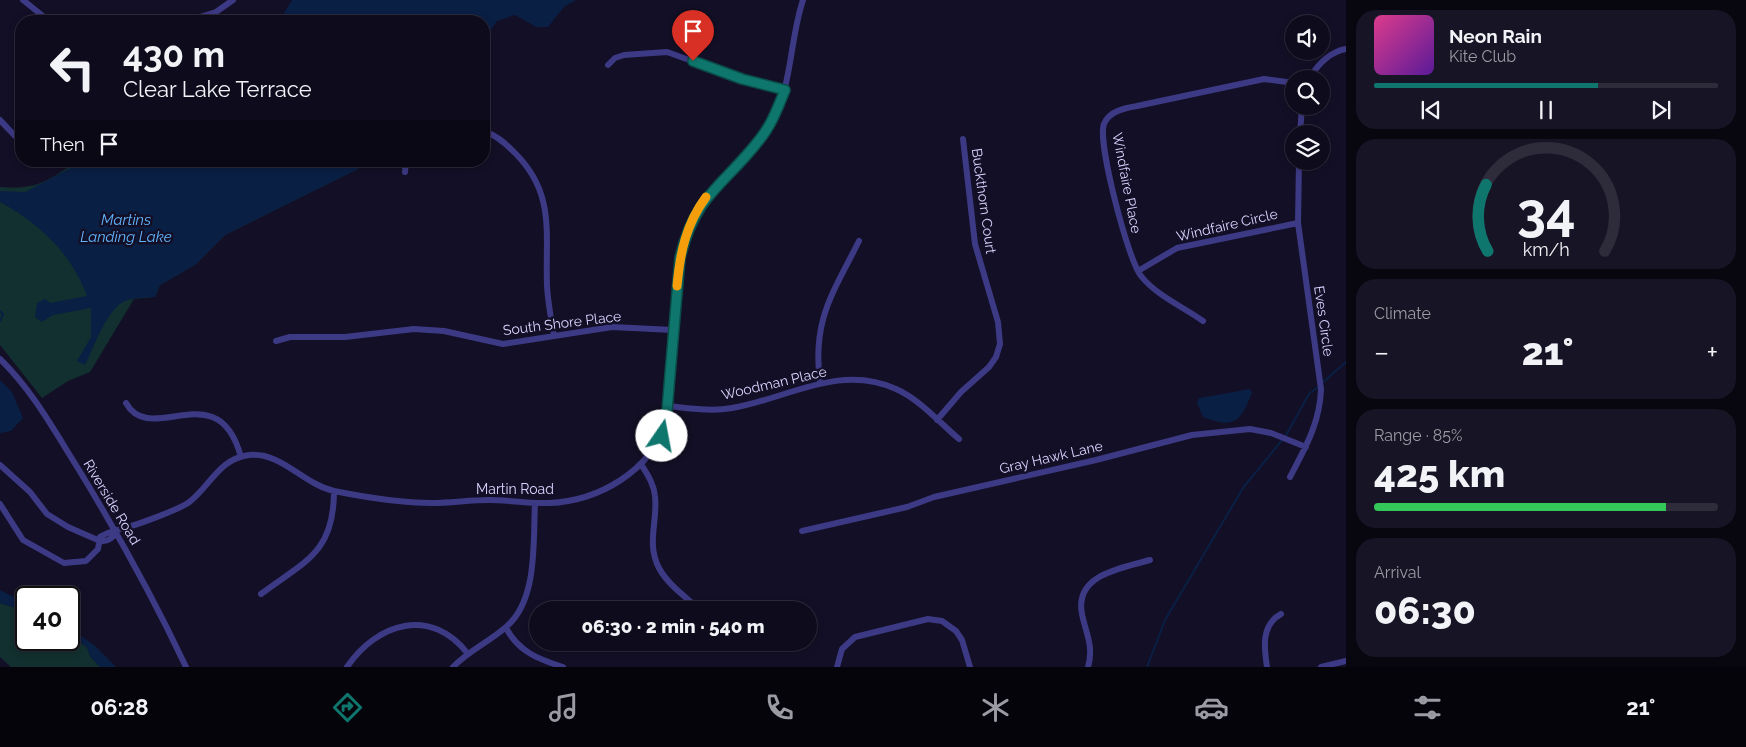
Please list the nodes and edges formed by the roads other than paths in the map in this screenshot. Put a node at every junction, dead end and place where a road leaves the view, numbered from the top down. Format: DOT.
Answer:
graph roads {
  1 [pos="23,0"];
  2 [pos="233,0"];
  3 [pos="803,0"];
  4 [pos="42,15"];
  5 [pos="206,15"];
  6 [pos="1346,49"];
  7 [pos="608,65"];
  8 [pos="1316,70"];
  9 [pos="1285,82"];
  10 [pos="785,90"];
  11 [pos="0,120"];
  12 [pos="490,133"];
  13 [pos="15,136"];
  14 [pos="963,139"];
  15 [pos="405,167"];
  16 [pos="1299,170"];
  17 [pos="405,172"];
  18 [pos="1298,223"];
  19 [pos="859,242"];
  20 [pos="1138,271"];
  21 [pos="1203,321"];
  22 [pos="673,330"];
  23 [pos="554,336"];
  24 [pos="276,341"];
  25 [pos="0,359"];
  26 [pos="820,383"];
  27 [pos="126,403"];
  28 [pos="667,406"];
  29 [pos="937,420"];
  30 [pos="958,439"];
  31 [pos="1306,447"];
  32 [pos="242,457"];
  33 [pos="641,464"];
  34 [pos="0,465"];
  35 [pos="1290,478"];
  36 [pos="334,491"];
  37 [pos="536,503"];
  38 [pos="0,504"];
  39 [pos="116,530"];
  40 [pos="802,531"];
  41 [pos="100,541"];
  42 [pos="1150,560"];
  43 [pos="261,594"];
  44 [pos="690,601"];
  45 [pos="1281,614"];
  46 [pos="506,628"];
  47 [pos="468,654"];
  48 [pos="1346,661"];
  49 [pos="186,667"];
  50 [pos="347,667"];
  51 [pos="453,667"];
  52 [pos="563,667"];
  53 [pos="836,667"];
  54 [pos="970,667"];
  55 [pos="1088,667"];
  56 [pos="1267,667"];
  57 [pos="1320,667"];
  1 -- 4 [label="street"];
  2 -- 5 [label="street"];
  3 -- 10 [label="street, Martin Road"];
  6 -- 8 [label="street"];
  7 -- 10 [label="street"];
  9 -- 20 [label="street, Windfaire Place"];
  10 -- 22 [label="street, Martin Road"];
  11 -- 13 [label="street"];
  12 -- 23 [label="street"];
  14 -- 29 [label="street, Buckthorn Court"];
  15 -- 17 [label="street"];
  16 -- 18 [label="street, Eves Circle"];
  18 -- 20 [label="street, Windfaire Circle"];
  18 -- 31 [label="street, Eves Circle"];
  19 -- 26 [label="street"];
  20 -- 21 [label="street, Windfaire Place"];
  22 -- 23 [label="street, South Shore Place"];
  22 -- 28 [label="street, Martin Road"];
  23 -- 24 [label="street, South Shore Place"];
  25 -- 39 [label="street, Riverside Road"];
  26 -- 28 [label="street, Woodman Place"];
  26 -- 29 [label="street, Woodman Place"];
  27 -- 32 [label="street"];
  28 -- 33 [label="street, Martin Road"];
  29 -- 30 [label="street, Woodman Place"];
  31 -- 35 [label="street, Eves Circle"];
  31 -- 40 [label="street, Gray Hawk Lane"];
  32 -- 36 [label="street, Martin Road"];
  32 -- 39 [label="street, Martin Road"];
  33 -- 37 [label="street, Martin Road"];
  33 -- 44 [label="street"];
  34 -- 41 [label="street"];
  36 -- 37 [label="street, Martin Road"];
  36 -- 43 [label="street"];
  37 -- 46 [label="street"];
  38 -- 41 [label="street"];
  39 -- 41 [label="street, Martin Road"];
  39 -- 49 [label="street, Riverside Road"];
  42 -- 55 [label="street"];
  45 -- 56 [label="street"];
  46 -- 47 [label="street"];
  46 -- 52 [label="street"];
  47 -- 50 [label="street"];
  47 -- 51 [label="street"];
  48 -- 57 [label="street"];
  53 -- 54 [label="street"];
}
